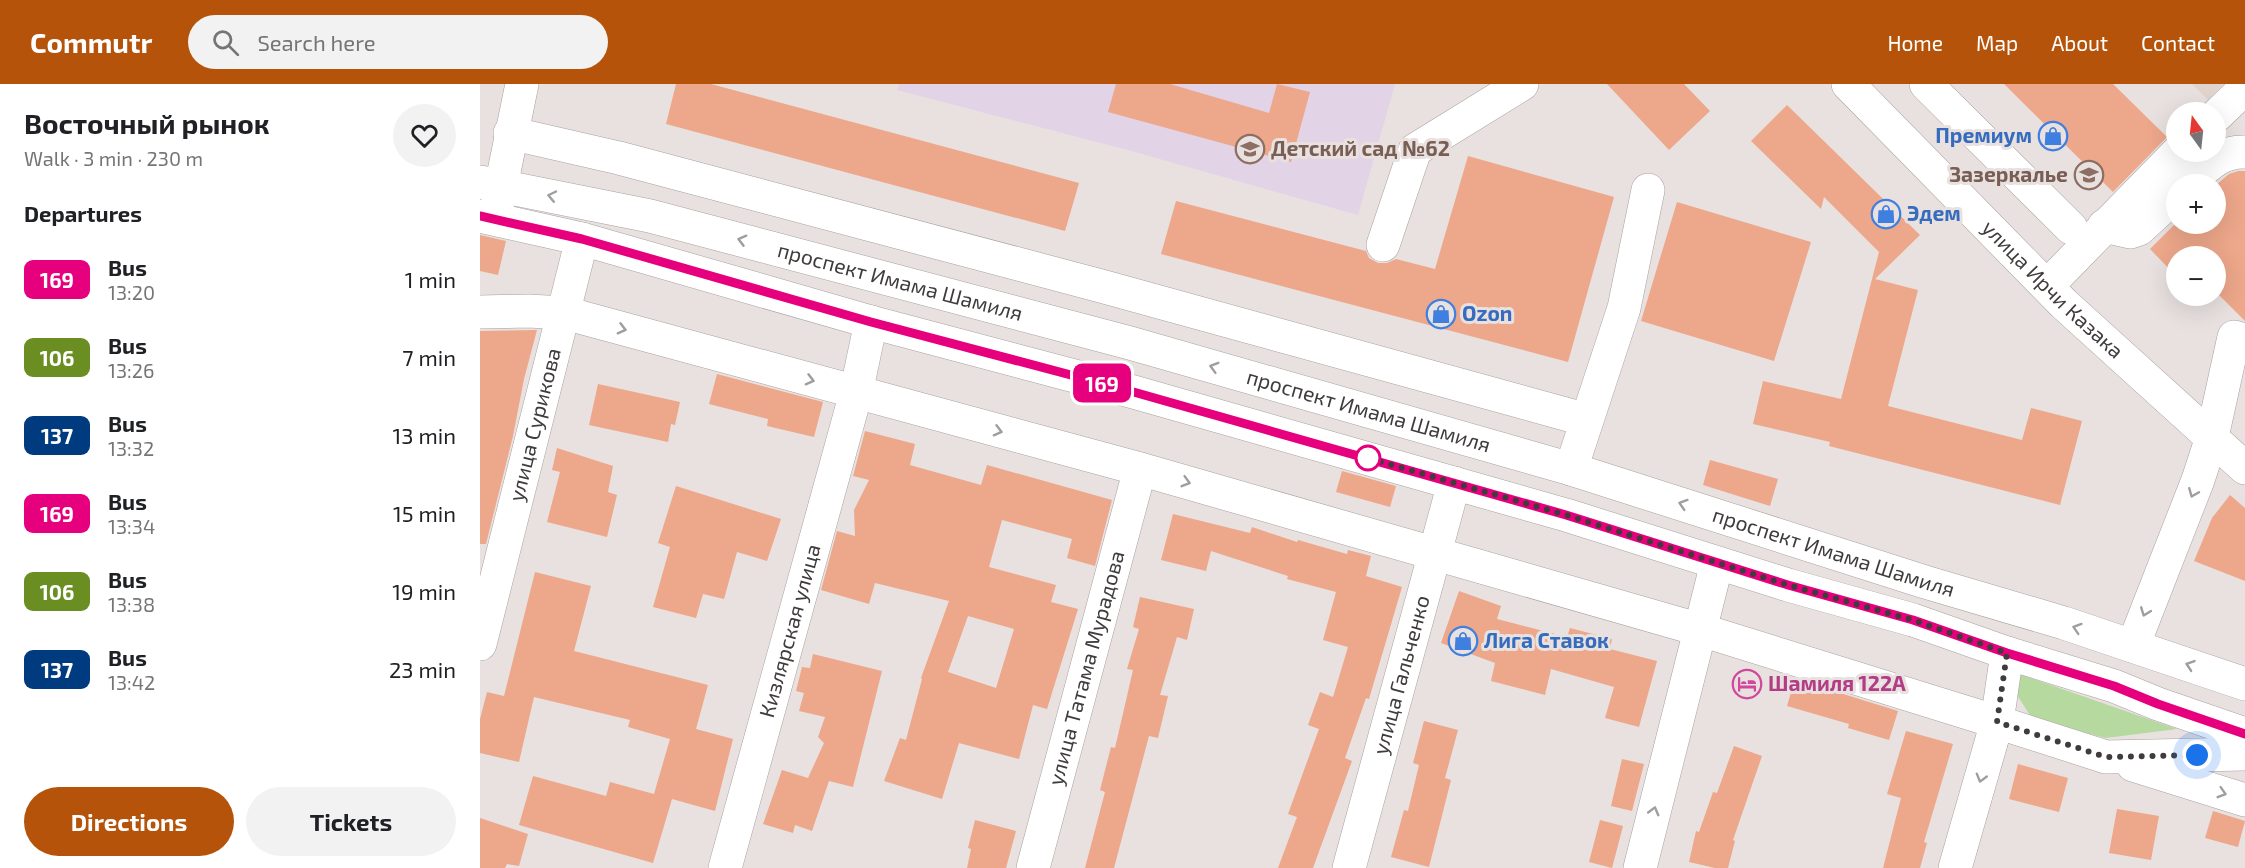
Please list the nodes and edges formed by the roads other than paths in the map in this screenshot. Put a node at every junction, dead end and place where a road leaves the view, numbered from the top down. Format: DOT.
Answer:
graph roads {
  1 [pos="522,84"];
  2 [pos="1522,84"];
  3 [pos="1848,84"];
  4 [pos="1926,84"];
  5 [pos="2245,88"];
  6 [pos="2226,106"];
  7 [pos="510,133"];
  8 [pos="2245,152"];
  9 [pos="2168,162"];
  10 [pos="2199,174"];
  11 [pos="491,184"];
  12 [pos="1648,190"];
  13 [pos="2166,204"];
  14 [pos="594,205"];
  15 [pos="487,218"];
  16 [pos="2104,226"];
  17 [pos="2071,228"];
  18 [pos="582,239"];
  19 [pos="1383,245"];
  20 [pos="2047,286"];
  21 [pos="480,312"];
  22 [pos="565,314"];
  23 [pos="871,322"];
  24 [pos="2245,340"];
  25 [pos="856,393"];
  26 [pos="1587,420"];
  27 [pos="2212,438"];
  28 [pos="1571,468"];
  29 [pos="2245,468"];
  30 [pos="1140,469"];
  31 [pos="1454,483"];
  32 [pos="1436,554"];
  33 [pos="1717,563"];
  34 [pos="1701,630"];
  35 [pos="480,645"];
  36 [pos="2133,646"];
  37 [pos="2007,653"];
  38 [pos="2245,684"];
  39 [pos="2245,692"];
  40 [pos="1997,722"];
  41 [pos="2234,731"];
  42 [pos="2245,754"];
  43 [pos="2106,757"];
  44 [pos="2245,800"];
  45 [pos="725,868"];
  46 [pos="1033,868"];
  47 [pos="1348,868"];
  48 [pos="1640,868"];
  49 [pos="1955,868"];
  1 -- 7 [label="street"];
  2 -- 19 [label="street"];
  3 -- 20 [label="street, улица Ирчи Казака"];
  4 -- 17 [label="street"];
  5 -- 6 [label="street"];
  7 -- 11 [label="street"];
  7 -- 26 [label="street"];
  8 -- 10 [label="street"];
  9 -- 16 [label="street"];
  14 -- 11 [label="street, проспект Имама Шамиля, one-way"];
  11 -- 15 [label="street"];
  12 -- 26 [label="street"];
  13 -- 16 [label="street"];
  14 -- 18 [label="street, улица Сурикова"];
  28 -- 14 [label="street, проспект Имама Шамиля, one-way"];
  15 -- 18 [label="street, проспект Имама Шамиля"];
  16 -- 20 [label="street"];
  18 -- 22 [label="street, улица Сурикова"];
  18 -- 23 [label="street, проспект Имама Шамиля"];
  20 -- 27 [label="street, улица Ирчи Казака"];
  21 -- 22 [label="street"];
  22 -- 25 [label="street, one-way"];
  22 -- 35 [label="street, улица Сурикова"];
  23 -- 25 [label="street, Кизлярская улица"];
  23 -- 31 [label="street, проспект Имама Шамиля"];
  24 -- 27 [label="street"];
  25 -- 30 [label="street, one-way"];
  25 -- 45 [label="street, Кизлярская улица"];
  26 -- 28 [label="street"];
  27 -- 29 [label="street, улица Ирчи Казака"];
  27 -- 36 [label="street, one-way"];
  36 -- 28 [label="street, проспект Имама Шамиля, one-way"];
  30 -- 32 [label="street, one-way"];
  30 -- 46 [label="street, улица Татама Мурадова"];
  31 -- 32 [label="street, улица Гальченко"];
  31 -- 33 [label="street, проспект Имама Шамиля"];
  32 -- 34 [label="street"];
  32 -- 47 [label="street, улица Гальченко"];
  33 -- 34 [label="street"];
  33 -- 37 [label="street, проспект Имама Шамиля"];
  34 -- 40 [label="street"];
  48 -- 34 [label="street, one-way"];
  38 -- 36 [label="street, проспект Имама Шамиля, one-way"];
  37 -- 40 [label="street"];
  37 -- 41 [label="street, проспект Имама Шамиля"];
  39 -- 41 [label="street"];
  40 -- 43 [label="street"];
  40 -- 49 [label="street, one-way"];
  42 -- 43 [label="street"];
  43 -- 44 [label="street, one-way"];
}
